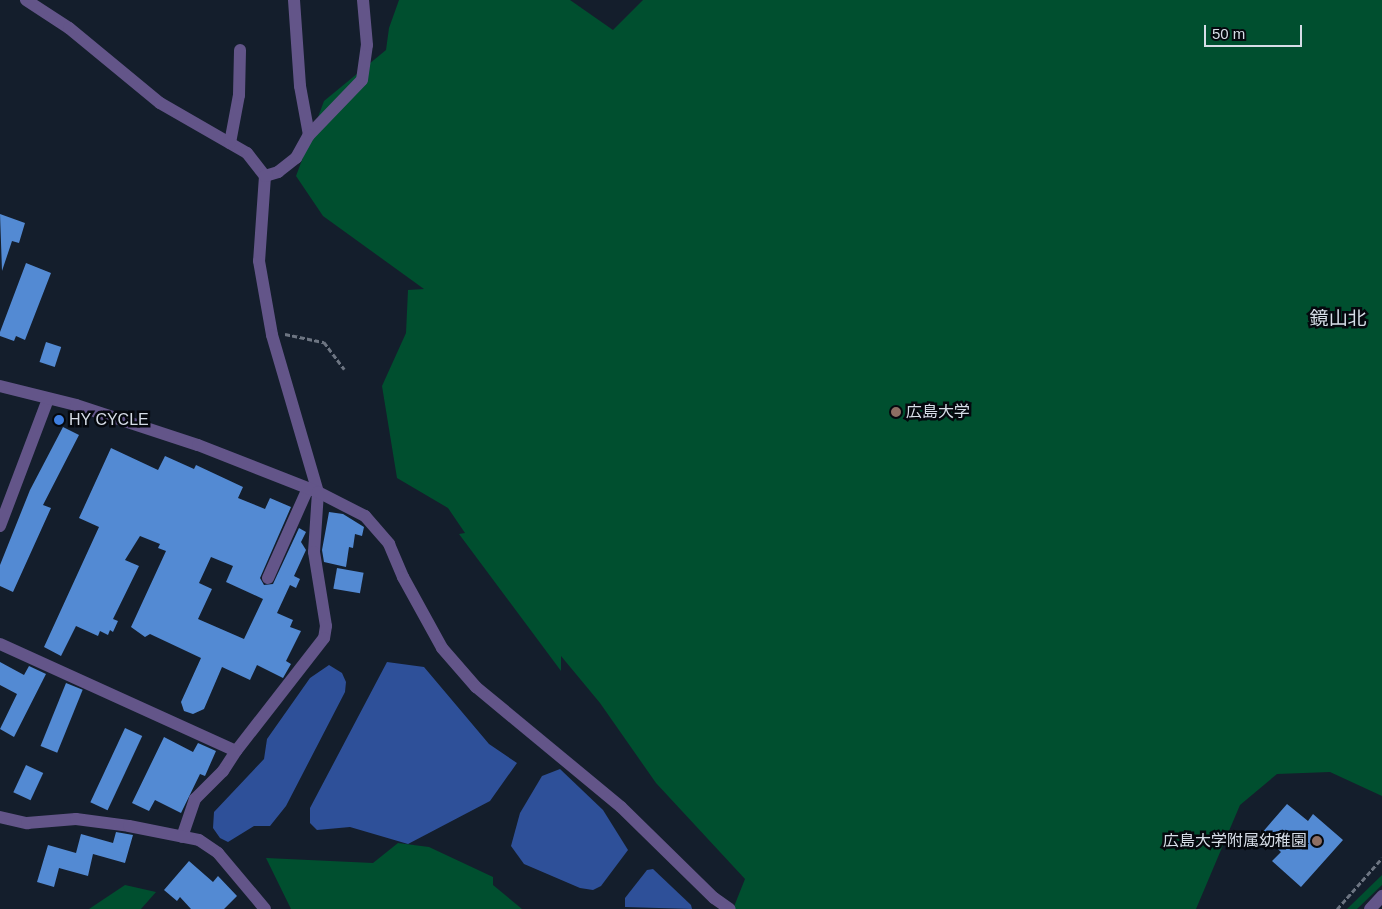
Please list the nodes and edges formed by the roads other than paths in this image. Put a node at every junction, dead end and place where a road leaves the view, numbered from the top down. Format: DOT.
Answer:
graph roads {
  1 [pos="26,0"];
  2 [pos="294,0"];
  3 [pos="363,0"];
  4 [pos="240,50"];
  5 [pos="308,135"];
  6 [pos="230,143"];
  7 [pos="265,176"];
  8 [pos="0,386"];
  9 [pos="48,400"];
  10 [pos="313,490"];
  11 [pos="0,526"];
  12 [pos="268,578"];
  13 [pos="0,644"];
  14 [pos="236,751"];
  15 [pos="0,817"];
  16 [pos="182,837"];
  17 [pos="1382,896"];
  18 [pos="265,909"];
  19 [pos="730,909"];
  20 [pos="1370,909"];
  1 -- 6 [label="street"];
  2 -- 5 [label="street"];
  3 -- 5 [label="street"];
  4 -- 6 [label="street"];
  5 -- 7 [label="street"];
  6 -- 7 [label="street"];
  7 -- 10 [label="street"];
  8 -- 9 [label="street"];
  9 -- 10 [label="street"];
  9 -- 11 [label="street"];
  10 -- 12 [label="street"];
  10 -- 14 [label="street"];
  10 -- 19 [label="street"];
  13 -- 14 [label="street"];
  14 -- 16 [label="street"];
  15 -- 16 [label="street"];
  16 -- 18 [label="street"];
  17 -- 20 [label="street"];
}
